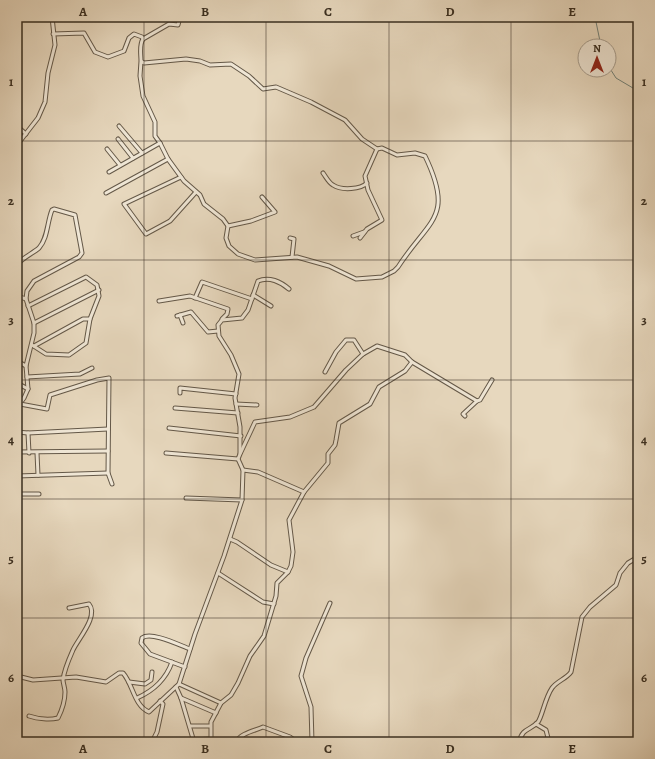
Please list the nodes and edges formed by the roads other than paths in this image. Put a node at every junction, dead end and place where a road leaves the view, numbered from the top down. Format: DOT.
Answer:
graph roads {
  1 [pos="52,17"];
  2 [pos="180,17"];
  3 [pos="53,34"];
  4 [pos="143,39"];
  5 [pos="141,61"];
  6 [pos="17,126"];
  7 [pos="119,126"];
  8 [pos="26,134"];
  9 [pos="118,139"];
  10 [pos="160,143"];
  11 [pos="17,145"];
  12 [pos="107,149"];
  13 [pos="378,149"];
  14 [pos="142,152"];
  15 [pos="133,158"];
  16 [pos="168,159"];
  17 [pos="120,165"];
  18 [pos="109,172"];
  19 [pos="322,173"];
  20 [pos="181,177"];
  21 [pos="368,182"];
  22 [pos="196,192"];
  23 [pos="106,193"];
  24 [pos="262,197"];
  25 [pos="228,226"];
  26 [pos="364,232"];
  27 [pos="353,236"];
  28 [pos="290,238"];
  29 [pos="360,238"];
  30 [pos="292,257"];
  31 [pos="17,265"];
  32 [pos="289,289"];
  33 [pos="99,290"];
  34 [pos="17,296"];
  35 [pos="252,297"];
  36 [pos="195,298"];
  37 [pos="26,299"];
  38 [pos="159,301"];
  39 [pos="28,306"];
  40 [pos="271,306"];
  41 [pos="90,319"];
  42 [pos="222,320"];
  43 [pos="34,323"];
  44 [pos="183,323"];
  45 [pos="218,331"];
  46 [pos="33,345"];
  47 [pos="363,354"];
  48 [pos="17,361"];
  49 [pos="412,362"];
  50 [pos="26,366"];
  51 [pos="92,368"];
  52 [pos="325,372"];
  53 [pos="27,377"];
  54 [pos="492,380"];
  55 [pos="17,383"];
  56 [pos="28,389"];
  57 [pos="180,393"];
  58 [pos="236,394"];
  59 [pos="477,401"];
  60 [pos="236,404"];
  61 [pos="257,405"];
  62 [pos="18,406"];
  63 [pos="175,408"];
  64 [pos="238,413"];
  65 [pos="465,416"];
  66 [pos="169,428"];
  67 [pos="108,429"];
  68 [pos="17,432"];
  69 [pos="28,433"];
  70 [pos="241,436"];
  71 [pos="108,451"];
  72 [pos="17,452"];
  73 [pos="29,453"];
  74 [pos="37,453"];
  75 [pos="166,453"];
  76 [pos="240,454"];
  77 [pos="238,459"];
  78 [pos="243,470"];
  79 [pos="108,473"];
  80 [pos="38,475"];
  81 [pos="17,476"];
  82 [pos="112,484"];
  83 [pos="304,492"];
  84 [pos="17,494"];
  85 [pos="39,494"];
  86 [pos="186,498"];
  87 [pos="242,500"];
  88 [pos="230,539"];
  89 [pos="638,557"];
  90 [pos="288,572"];
  91 [pos="218,573"];
  92 [pos="330,603"];
  93 [pos="274,604"];
  94 [pos="69,608"];
  95 [pos="190,649"];
  96 [pos="172,662"];
  97 [pos="185,667"];
  98 [pos="152,672"];
  99 [pos="17,676"];
  100 [pos="64,678"];
  101 [pos="129,682"];
  102 [pos="179,684"];
  103 [pos="176,687"];
  104 [pos="137,698"];
  105 [pos="181,698"];
  106 [pos="160,701"];
  107 [pos="221,703"];
  108 [pos="216,713"];
  109 [pos="30,716"];
  110 [pos="536,724"];
  111 [pos="190,726"];
  112 [pos="210,726"];
  113 [pos="194,741"];
  114 [pos="211,741"];
  115 [pos="152,742"];
  116 [pos="236,742"];
  117 [pos="297,742"];
  118 [pos="312,742"];
  119 [pos="519,742"];
  120 [pos="549,742"];
  1 -- 3 [label="street"];
  2 -- 4 [label="street"];
  3 -- 4 [label="street"];
  3 -- 8 [label="street"];
  4 -- 5 [label="street"];
  5 -- 10 [label="street"];
  5 -- 13 [label="street"];
  6 -- 8 [label="street"];
  7 -- 14 [label="street"];
  8 -- 11 [label="street"];
  9 -- 15 [label="street"];
  10 -- 14 [label="street"];
  10 -- 16 [label="street"];
  12 -- 17 [label="street"];
  13 -- 21 [label="street"];
  13 -- 30 [label="street"];
  14 -- 15 [label="street"];
  15 -- 17 [label="street"];
  16 -- 20 [label="street"];
  16 -- 23 [label="street"];
  17 -- 18 [label="street"];
  19 -- 21 [label="street"];
  20 -- 22 [label="street"];
  20 -- 22 [label="street"];
  21 -- 26 [label="street"];
  22 -- 25 [label="street"];
  24 -- 25 [label="street"];
  25 -- 30 [label="street"];
  26 -- 27 [label="street"];
  26 -- 29 [label="street"];
  28 -- 30 [label="street"];
  31 -- 37 [label="street"];
  32 -- 35 [label="street"];
  33 -- 39 [label="street"];
  33 -- 41 [label="street"];
  33 -- 43 [label="street"];
  34 -- 37 [label="street"];
  35 -- 36 [label="street"];
  35 -- 40 [label="street"];
  35 -- 42 [label="street"];
  36 -- 38 [label="street"];
  36 -- 42 [label="street"];
  37 -- 39 [label="street"];
  39 -- 43 [label="street"];
  41 -- 46 [label="street"];
  41 -- 46 [label="street"];
  42 -- 45 [label="street"];
  43 -- 46 [label="street"];
  44 -- 45 [label="street"];
  45 -- 58 [label="street"];
  46 -- 50 [label="street"];
  47 -- 49 [label="street"];
  47 -- 52 [label="street"];
  47 -- 76 [label="street"];
  48 -- 50 [label="street"];
  49 -- 59 [label="street"];
  49 -- 83 [label="street"];
  50 -- 53 [label="street"];
  51 -- 53 [label="street"];
  53 -- 56 [label="street"];
  54 -- 59 [label="street"];
  55 -- 56 [label="street"];
  56 -- 62 [label="street"];
  57 -- 58 [label="street"];
  58 -- 60 [label="street"];
  59 -- 65 [label="street"];
  60 -- 61 [label="street"];
  60 -- 64 [label="street"];
  62 -- 67 [label="street"];
  63 -- 64 [label="street"];
  64 -- 70 [label="street"];
  66 -- 70 [label="street"];
  67 -- 69 [label="street"];
  67 -- 71 [label="street"];
  68 -- 69 [label="street"];
  69 -- 73 [label="street"];
  70 -- 76 [label="street"];
  71 -- 74 [label="street"];
  71 -- 79 [label="street"];
  72 -- 73 [label="street"];
  73 -- 74 [label="street"];
  74 -- 80 [label="street"];
  75 -- 77 [label="street"];
  76 -- 77 [label="street"];
  77 -- 78 [label="street"];
  78 -- 83 [label="street"];
  78 -- 87 [label="street"];
  79 -- 80 [label="street"];
  79 -- 82 [label="street"];
  80 -- 81 [label="street"];
  83 -- 90 [label="street"];
  84 -- 85 [label="street"];
  86 -- 87 [label="street"];
  87 -- 88 [label="street"];
  88 -- 90 [label="street"];
  88 -- 91 [label="street"];
  89 -- 110 [label="street"];
  90 -- 93 [label="street"];
  91 -- 93 [label="street"];
  91 -- 95 [label="street"];
  92 -- 118 [label="street"];
  93 -- 107 [label="street"];
  94 -- 100 [label="street"];
  95 -- 96 [label="street"];
  95 -- 97 [label="street"];
  96 -- 97 [label="street"];
  96 -- 104 [label="street"];
  97 -- 102 [label="street"];
  98 -- 101 [label="street"];
  99 -- 100 [label="street"];
  100 -- 101 [label="street"];
  100 -- 109 [label="street"];
  101 -- 104 [label="street"];
  102 -- 103 [label="street"];
  102 -- 107 [label="street"];
  103 -- 105 [label="street"];
  103 -- 106 [label="street"];
  104 -- 106 [label="street"];
  105 -- 108 [label="street"];
  105 -- 111 [label="street"];
  106 -- 115 [label="street"];
  107 -- 108 [label="street"];
  108 -- 112 [label="street"];
  110 -- 119 [label="street"];
  110 -- 120 [label="street"];
  111 -- 112 [label="street"];
  111 -- 113 [label="street"];
  112 -- 114 [label="street"];
  113 -- 114 [label="street"];
  116 -- 117 [label="street"];
}
